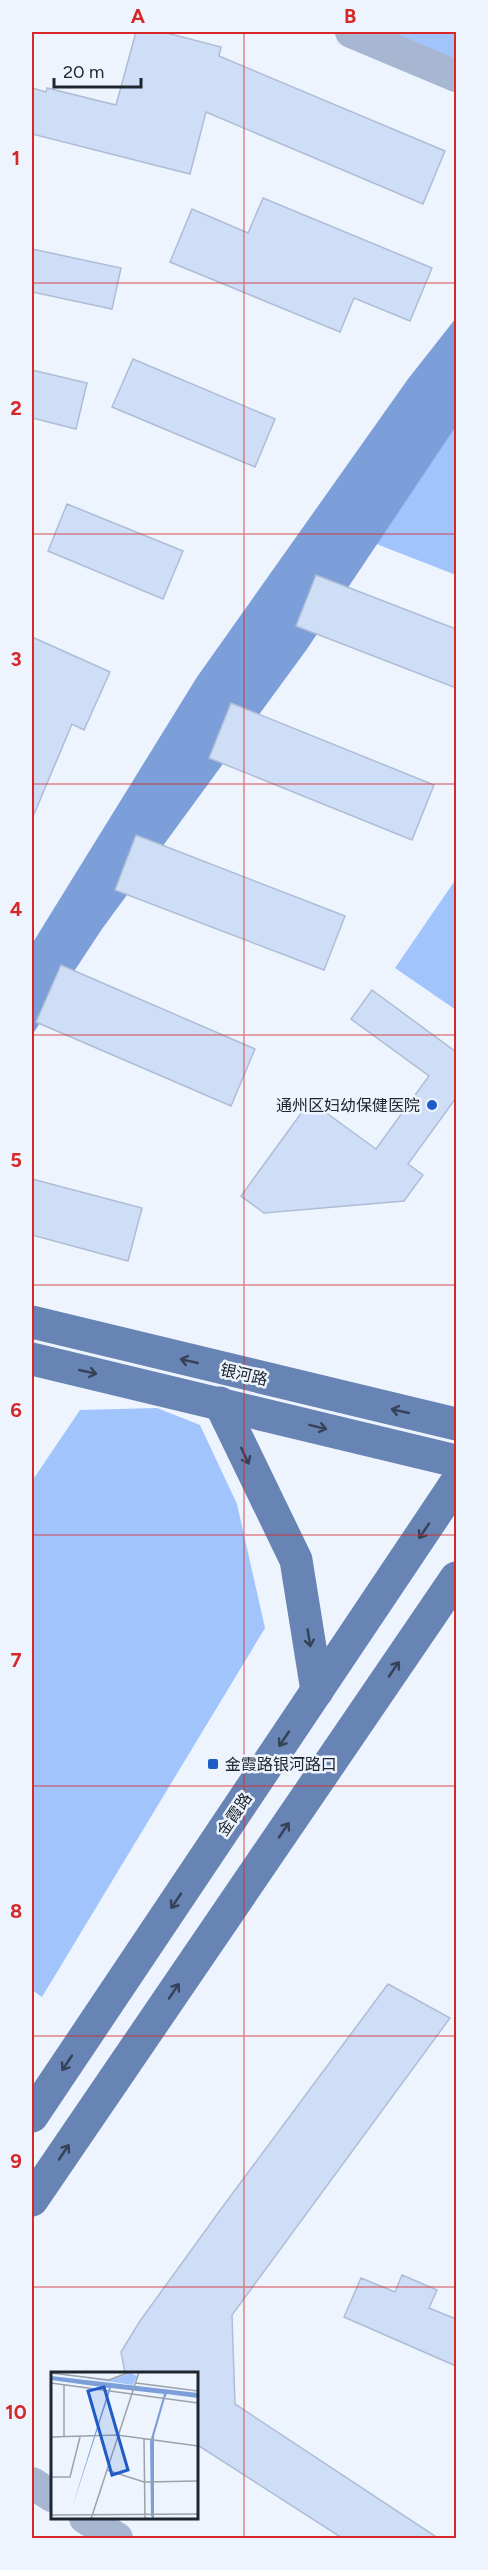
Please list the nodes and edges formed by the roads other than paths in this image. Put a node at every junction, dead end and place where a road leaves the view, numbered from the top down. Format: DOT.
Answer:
graph roads {
  1 [pos="351,32"];
  2 [pos="456,76"];
  3 [pos="32,1322"];
  4 [pos="32,1359"];
  5 [pos="220,1403"];
  6 [pos="456,1424"];
  7 [pos="456,1461"];
  8 [pos="456,1482"];
  9 [pos="456,1578"];
  10 [pos="317,1691"];
  11 [pos="32,2116"];
  12 [pos="32,2200"];
  13 [pos="32,2482"];
  14 [pos="51,2495"];
  15 [pos="88,2519"];
  16 [pos="117,2538"];
  1 -- 2 [label="street"];
  6 -- 3 [label="main road, 银河路, one-way"];
  4 -- 5 [label="main road, 银河路, one-way"];
  5 -- 7 [label="main road, 银河路, one-way"];
  5 -- 10 [label="main road, one-way"];
  8 -- 10 [label="main road, 金霞路, one-way"];
  12 -- 9 [label="main road, one-way"];
  10 -- 11 [label="main road, 金霞路, one-way"];
  13 -- 14 [label="street"];
  15 -- 16 [label="street"];
}
